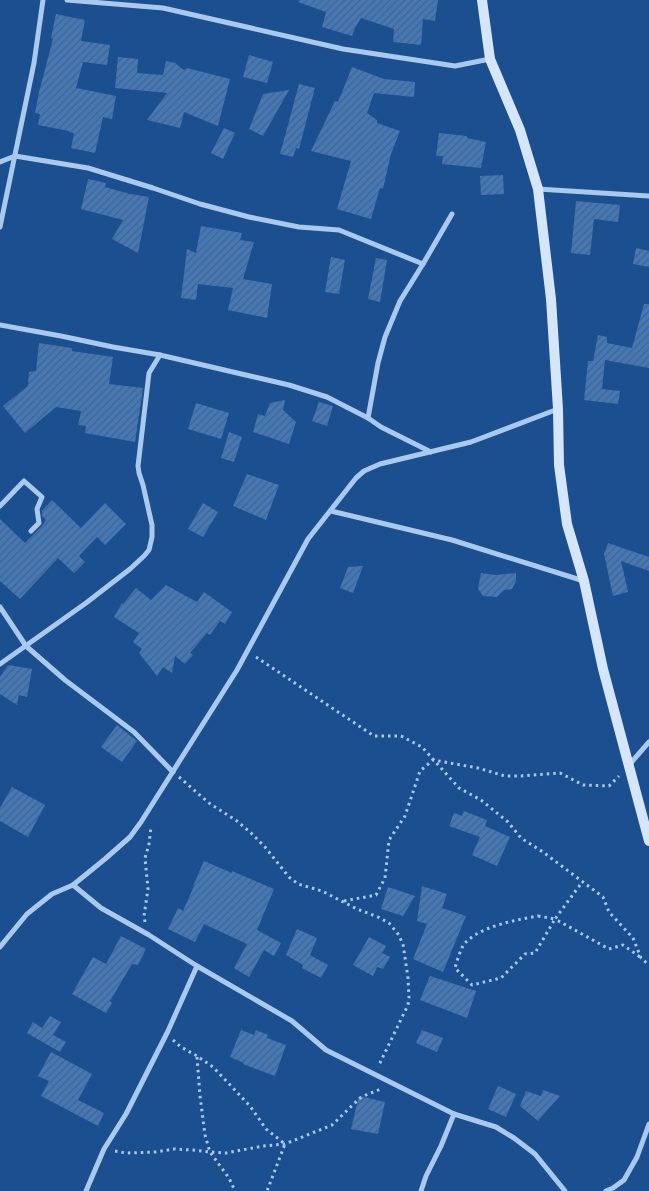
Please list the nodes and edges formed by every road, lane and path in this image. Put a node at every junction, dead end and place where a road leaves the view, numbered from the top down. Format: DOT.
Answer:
graph roads {
  1 [pos="43,0"];
  2 [pos="67,0"];
  3 [pos="482,0"];
  4 [pos="490,59"];
  5 [pos="15,156"];
  6 [pos="0,162"];
  7 [pos="538,189"];
  8 [pos="649,196"];
  9 [pos="452,214"];
  10 [pos="0,227"];
  11 [pos="424,264"];
  12 [pos="0,325"];
  13 [pos="160,355"];
  14 [pos="558,409"];
  15 [pos="368,418"];
  16 [pos="431,452"];
  17 [pos="0,506"];
  18 [pos="331,511"];
  19 [pos="31,531"];
  20 [pos="584,581"];
  21 [pos="0,607"];
  22 [pos="26,646"];
  23 [pos="247,651"];
  24 [pos="0,664"];
  25 [pos="649,742"];
  26 [pos="433,760"];
  27 [pos="628,765"];
  28 [pos="173,772"];
  29 [pos="153,802"];
  30 [pos="649,840"];
  31 [pos="72,885"];
  32 [pos="580,885"];
  33 [pos="342,902"];
  34 [pos="555,919"];
  35 [pos="148,935"];
  36 [pos="0,947"];
  37 [pos="641,958"];
  38 [pos="649,965"];
  39 [pos="197,966"];
  40 [pos="168,1031"];
  41 [pos="197,1056"];
  42 [pos="375,1074"];
  43 [pos="398,1085"];
  44 [pos="454,1114"];
  45 [pos="649,1124"];
  46 [pos="285,1144"];
  47 [pos="104,1149"];
  48 [pos="210,1152"];
  49 [pos="86,1191"];
  50 [pos="236,1191"];
  51 [pos="267,1191"];
  52 [pos="421,1191"];
  53 [pos="565,1191"];
  54 [pos="606,1191"];
  1 -- 5 [label="street"];
  2 -- 4 [label="street"];
  3 -- 4 [label="street"];
  4 -- 7 [label="street"];
  5 -- 6 [label="street"];
  5 -- 10 [label="street"];
  5 -- 11 [label="street"];
  7 -- 8 [label="street"];
  7 -- 14 [label="street"];
  9 -- 11 [label="street"];
  11 -- 15 [label="street"];
  12 -- 13 [label="street"];
  13 -- 15 [label="street"];
  13 -- 22 [label="street"];
  14 -- 16 [label="street"];
  14 -- 20 [label="street"];
  15 -- 16 [label="street"];
  16 -- 18 [label="street"];
  17 -- 19 [label="street"];
  18 -- 20 [label="street"];
  18 -- 23 [label="street"];
  20 -- 27 [label="street"];
  21 -- 22 [label="street"];
  22 -- 24 [label="street"];
  22 -- 28 [label="street"];
  23 -- 26 [label="path"];
  23 -- 28 [label="street"];
  25 -- 27 [label="street"];
  26 -- 27 [label="path"];
  26 -- 33 [label="path"];
  26 -- 37 [label="path"];
  27 -- 30 [label="street"];
  28 -- 29 [label="street"];
  28 -- 33 [label="path"];
  29 -- 31 [label="street"];
  29 -- 35 [label="path"];
  31 -- 35 [label="street"];
  31 -- 36 [label="street"];
  32 -- 34 [label="path"];
  33 -- 42 [label="path"];
  34 -- 34 [label="path"];
  34 -- 37 [label="path"];
  35 -- 39 [label="street"];
  37 -- 38 [label="path"];
  39 -- 40 [label="street"];
  39 -- 42 [label="street"];
  40 -- 41 [label="path"];
  40 -- 47 [label="street"];
  41 -- 46 [label="path"];
  41 -- 48 [label="path"];
  42 -- 43 [label="street"];
  43 -- 44 [label="street"];
  43 -- 46 [label="path"];
  44 -- 52 [label="street"];
  44 -- 53 [label="street"];
  45 -- 54 [label="street"];
  46 -- 48 [label="path"];
  46 -- 51 [label="path"];
  47 -- 48 [label="path"];
  47 -- 49 [label="street"];
  48 -- 50 [label="path"];
}
